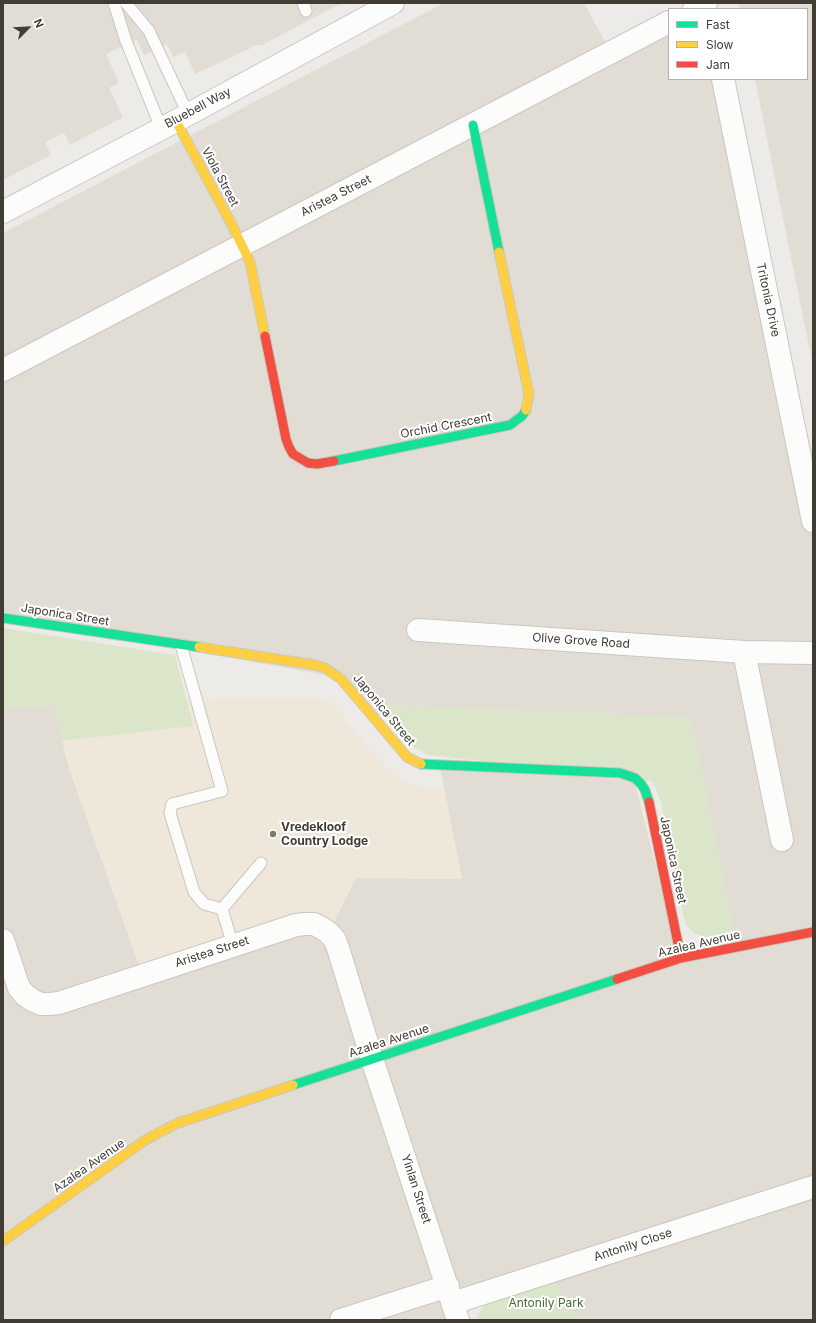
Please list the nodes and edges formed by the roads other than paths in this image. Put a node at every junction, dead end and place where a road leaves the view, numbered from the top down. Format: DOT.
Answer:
graph roads {
  1 [pos="114,3"];
  2 [pos="126,3"];
  3 [pos="393,3"];
  4 [pos="707,3"];
  5 [pos="696,8"];
  6 [pos="668,23"];
  7 [pos="723,80"];
  8 [pos="175,121"];
  9 [pos="473,125"];
  10 [pos="3,212"];
  11 [pos="242,245"];
  12 [pos="3,370"];
  13 [pos="813,521"];
  14 [pos="3,618"];
  15 [pos="418,630"];
  16 [pos="181,645"];
  17 [pos="744,652"];
  18 [pos="813,653"];
  19 [pos="782,840"];
  20 [pos="261,863"];
  21 [pos="222,909"];
  22 [pos="813,932"];
  23 [pos="3,940"];
  24 [pos="233,945"];
  25 [pos="681,958"];
  26 [pos="372,1058"];
  27 [pos="813,1187"];
  28 [pos="3,1241"];
  29 [pos="453,1303"];
  30 [pos="341,1320"];
  1 -- 8 [label="lane"];
  2 -- 8 [label="lane"];
  3 -- 8 [label="street, Bluebell Way"];
  4 -- 5 [label="street"];
  6 -- 9 [label="street, Aristea Street"];
  7 -- 13 [label="street, Tritonia Drive"];
  8 -- 10 [label="street, Bluebell Way"];
  8 -- 11 [label="street, Viola Street"];
  9 -- 11 [label="street, Aristea Street"];
  9 -- 11 [label="street, Orchid Crescent"];
  11 -- 12 [label="street, Aristea Street"];
  14 -- 16 [label="street, Japonica Street"];
  15 -- 17 [label="street, Olive Grove Road"];
  16 -- 21 [label="lane"];
  16 -- 25 [label="street, Japonica Street"];
  17 -- 18 [label="street, Olive Grove Road"];
  17 -- 19 [label="street"];
  20 -- 21 [label="lane"];
  21 -- 24 [label="lane"];
  22 -- 25 [label="street, Azalea Avenue"];
  23 -- 24 [label="street, Aristea Street"];
  24 -- 26 [label="street, Aristea Street"];
  25 -- 26 [label="street, Azalea Avenue"];
  26 -- 28 [label="street, Azalea Avenue"];
  26 -- 29 [label="street, Yinlan Street"];
  27 -- 29 [label="street, Antonily Close"];
  29 -- 30 [label="street, Antonily Close"];
}
